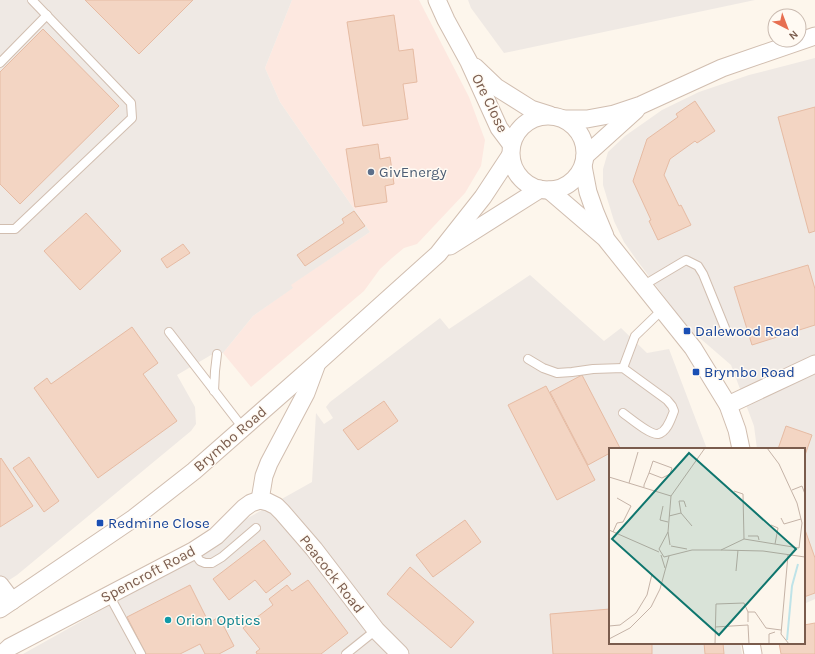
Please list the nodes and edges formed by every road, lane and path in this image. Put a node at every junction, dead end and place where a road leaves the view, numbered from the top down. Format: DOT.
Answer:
graph roads {
  1 [pos="32,0"];
  2 [pos="437,0"];
  3 [pos="47,15"];
  4 [pos="815,36"];
  5 [pos="0,62"];
  6 [pos="469,62"];
  7 [pos="641,105"];
  8 [pos="559,117"];
  9 [pos="511,150"];
  10 [pos="584,161"];
  11 [pos="544,190"];
  12 [pos="0,229"];
  13 [pos="605,238"];
  14 [pos="438,254"];
  15 [pos="644,285"];
  16 [pos="663,309"];
  17 [pos="726,328"];
  18 [pos="169,332"];
  19 [pos="217,354"];
  20 [pos="528,359"];
  21 [pos="318,362"];
  22 [pos="815,364"];
  23 [pos="622,368"];
  24 [pos="214,391"];
  25 [pos="728,405"];
  26 [pos="623,413"];
  27 [pos="243,428"];
  28 [pos="741,448"];
  29 [pos="260,500"];
  30 [pos="256,528"];
  31 [pos="193,551"];
  32 [pos="0,585"];
  33 [pos="109,595"];
  34 [pos="4,607"];
  35 [pos="376,630"];
  36 [pos="751,644"];
  37 [pos="2,654"];
  38 [pos="141,654"];
  39 [pos="346,654"];
  40 [pos="400,654"];
  41 [pos="753,654"];
  1 -- 3 [label="lane"];
  2 -- 6 [label="street, Ore Close"];
  3 -- 5 [label="lane"];
  3 -- 12 [label="lane"];
  4 -- 7 [label="street"];
  6 -- 8 [label="street, Ore Close"];
  6 -- 9 [label="street, Ore Close"];
  7 -- 8 [label="street"];
  7 -- 10 [label="street"];
  8 -- 9 [label="street"];
  8 -- 10 [label="street"];
  9 -- 11 [label="street"];
  9 -- 14 [label="street, Brymbo Road"];
  10 -- 11 [label="street"];
  10 -- 13 [label="street"];
  11 -- 13 [label="street"];
  11 -- 14 [label="street, Brymbo Road"];
  13 -- 15 [label="street"];
  14 -- 21 [label="street, Brymbo Road"];
  15 -- 16 [label="street"];
  15 -- 17 [label="lane"];
  16 -- 23 [label="lane"];
  16 -- 25 [label="street"];
  18 -- 24 [label="lane"];
  19 -- 24 [label="lane"];
  20 -- 23 [label="lane"];
  21 -- 27 [label="street, Brymbo Road"];
  21 -- 29 [label="street"];
  22 -- 25 [label="street"];
  23 -- 26 [label="lane"];
  24 -- 27 [label="lane"];
  25 -- 28 [label="street"];
  27 -- 34 [label="street, Brymbo Road"];
  29 -- 31 [label="street, Spencroft Road"];
  29 -- 35 [label="street, Peacock Road"];
  30 -- 31 [label="lane"];
  31 -- 33 [label="street, Spencroft Road"];
  32 -- 34 [label="street"];
  33 -- 37 [label="street, Spencroft Road"];
  33 -- 38 [label="lane"];
  35 -- 39 [label="lane"];
  35 -- 40 [label="street, Peacock Road"];
  36 -- 41 [label="street"];
}
